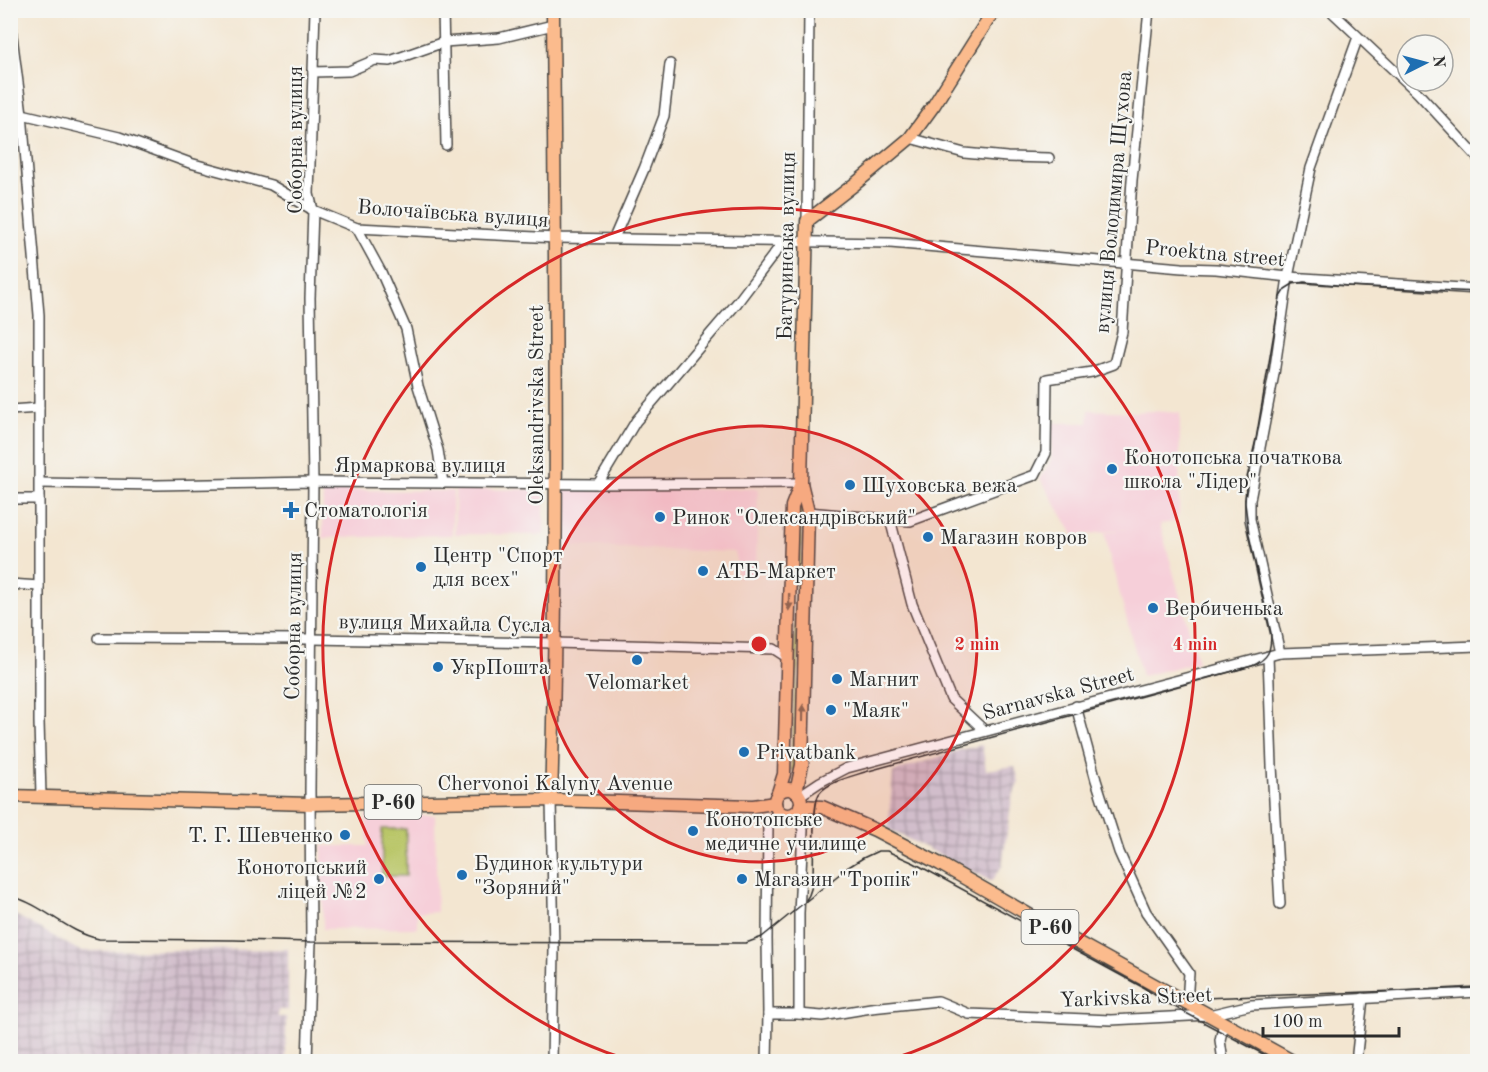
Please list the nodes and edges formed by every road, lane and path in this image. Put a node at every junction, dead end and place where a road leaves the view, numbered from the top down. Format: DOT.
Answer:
graph roads {
  1 [pos="315,10"];
  2 [pos="443,10"];
  3 [pos="553,10"];
  4 [pos="809,10"];
  5 [pos="994,10"];
  6 [pos="1149,10"];
  7 [pos="1330,10"];
  8 [pos="10,20"];
  9 [pos="553,25"];
  10 [pos="1358,37"];
  11 [pos="444,42"];
  12 [pos="670,64"];
  13 [pos="313,72"];
  14 [pos="22,114"];
  15 [pos="10,116"];
  16 [pos="910,138"];
  17 [pos="446,145"];
  18 [pos="1049,158"];
  19 [pos="1478,158"];
  20 [pos="313,210"];
  21 [pos="807,221"];
  22 [pos="357,228"];
  23 [pos="556,238"];
  24 [pos="614,238"];
  25 [pos="784,241"];
  26 [pos="806,242"];
  27 [pos="1126,264"];
  28 [pos="1288,277"];
  29 [pos="1478,289"];
  30 [pos="39,408"];
  31 [pos="10,410"];
  32 [pos="40,483"];
  33 [pos="314,483"];
  34 [pos="443,483"];
  35 [pos="556,483"];
  36 [pos="801,483"];
  37 [pos="598,484"];
  38 [pos="10,499"];
  39 [pos="39,499"];
  40 [pos="808,512"];
  41 [pos="890,519"];
  42 [pos="10,584"];
  43 [pos="39,586"];
  44 [pos="99,638"];
  45 [pos="311,639"];
  46 [pos="555,643"];
  47 [pos="1478,646"];
  48 [pos="1280,653"];
  49 [pos="1268,656"];
  50 [pos="788,658"];
  51 [pos="1076,706"];
  52 [pos="986,731"];
  53 [pos="10,796"];
  54 [pos="41,796"];
  55 [pos="551,800"];
  56 [pos="777,802"];
  57 [pos="797,802"];
  58 [pos="310,804"];
  59 [pos="1280,904"];
  60 [pos="1478,993"];
  61 [pos="1363,998"];
  62 [pos="1188,1003"];
  63 [pos="768,1014"];
  64 [pos="799,1014"];
  65 [pos="1209,1015"];
  66 [pos="1224,1023"];
  67 [pos="1220,1061"];
  68 [pos="307,1062"];
  69 [pos="552,1062"];
  70 [pos="767,1062"];
  71 [pos="1294,1062"];
  72 [pos="1356,1062"];
  1 -- 13 [label="street, Соборна вулиця"];
  2 -- 11 [label="street"];
  3 -- 9 [label="main road, Oleksandrivska Street"];
  4 -- 21 [label="street, Батуринська вулиця"];
  5 -- 16 [label="main road"];
  6 -- 27 [label="street, вулиця Володимира Шухова"];
  7 -- 10 [label="street"];
  8 -- 14 [label="street"];
  9 -- 11 [label="street"];
  9 -- 23 [label="main road, Oleksandrivska Street"];
  10 -- 19 [label="street"];
  10 -- 28 [label="street"];
  11 -- 13 [label="street"];
  11 -- 17 [label="street"];
  12 -- 24 [label="street"];
  13 -- 20 [label="street, Соборна вулиця"];
  14 -- 15 [label="street, Волочаївська вулиця"];
  14 -- 20 [label="street, Волочаївська вулиця"];
  14 -- 30 [label="street"];
  16 -- 18 [label="street"];
  16 -- 21 [label="main road"];
  20 -- 22 [label="street, Волочаївська вулиця"];
  20 -- 33 [label="street, Соборна вулиця"];
  21 -- 26 [label="main road, Батуринська вулиця"];
  22 -- 23 [label="street, Волочаївська вулиця"];
  22 -- 34 [label="street"];
  23 -- 24 [label="street, Волочаївська вулиця"];
  23 -- 35 [label="main road, Oleksandrivska Street"];
  24 -- 25 [label="street, Волочаївська вулиця"];
  25 -- 26 [label="street, Волочаївська вулиця"];
  25 -- 37 [label="street"];
  26 -- 27 [label="street, Proektna street"];
  26 -- 36 [label="main road, Батуринська вулиця"];
  27 -- 28 [label="street, Proektna street"];
  27 -- 41 [label="street, вулиця Володимира Шухова"];
  28 -- 29 [label="street, Proektna street"];
  28 -- 48 [label="street"];
  30 -- 31 [label="street"];
  30 -- 32 [label="street"];
  32 -- 33 [label="street, Ярмаркова вулиця"];
  32 -- 39 [label="street"];
  33 -- 34 [label="street, Ярмаркова вулиця"];
  33 -- 45 [label="street, Соборна вулиця"];
  34 -- 35 [label="street, Ярмаркова вулиця"];
  35 -- 37 [label="street, Ярмаркова вулиця"];
  35 -- 46 [label="main road, Oleksandrivska Street"];
  36 -- 37 [label="street, Ярмаркова вулиця"];
  36 -- 40 [label="main road"];
  36 -- 50 [label="main road, one-way"];
  38 -- 39 [label="street"];
  39 -- 43 [label="street"];
  40 -- 41 [label="street, вулиця Володимира Шухова"];
  57 -- 40 [label="main road, one-way"];
  41 -- 52 [label="street"];
  42 -- 43 [label="street"];
  43 -- 54 [label="street"];
  44 -- 45 [label="street, вулиця Михайла Сусла"];
  45 -- 46 [label="street, вулиця Михайла Сусла"];
  45 -- 58 [label="street, Соборна вулиця"];
  46 -- 50 [label="street, вулиця Михайла Сусла"];
  46 -- 55 [label="main road, Oleksandrivska Street"];
  47 -- 48 [label="street, Sarnavska Street"];
  48 -- 49 [label="street, Sarnavska Street"];
  49 -- 51 [label="street, Sarnavska Street"];
  49 -- 59 [label="street"];
  50 -- 56 [label="main road"];
  51 -- 52 [label="street, Sarnavska Street"];
  51 -- 62 [label="street"];
  52 -- 57 [label="street, Sarnavska Street"];
  53 -- 54 [label="main road, Chervonoi Kalyny Avenue / Р-60"];
  54 -- 58 [label="main road, Chervonoi Kalyny Avenue / Р-60"];
  55 -- 56 [label="main road, Chervonoi Kalyny Avenue / Р-60"];
  55 -- 58 [label="main road, Chervonoi Kalyny Avenue / Р-60"];
  55 -- 69 [label="street"];
  56 -- 57 [label="main road, Р-60"];
  56 -- 57 [label="main road, Р-60"];
  56 -- 63 [label="street"];
  57 -- 62 [label="main road, Р-60"];
  57 -- 64 [label="street"];
  58 -- 68 [label="street, Соборна вулиця"];
  60 -- 61 [label="street, Yarkivska Street"];
  61 -- 65 [label="street, Yarkivska Street"];
  61 -- 72 [label="street"];
  62 -- 65 [label="main road, Р-60"];
  63 -- 64 [label="street, Yarkivska Street"];
  63 -- 70 [label="street"];
  64 -- 65 [label="street, Yarkivska Street"];
  65 -- 66 [label="main road, Р-60"];
  66 -- 67 [label="street"];
  66 -- 71 [label="main road, Р-60"];
}
